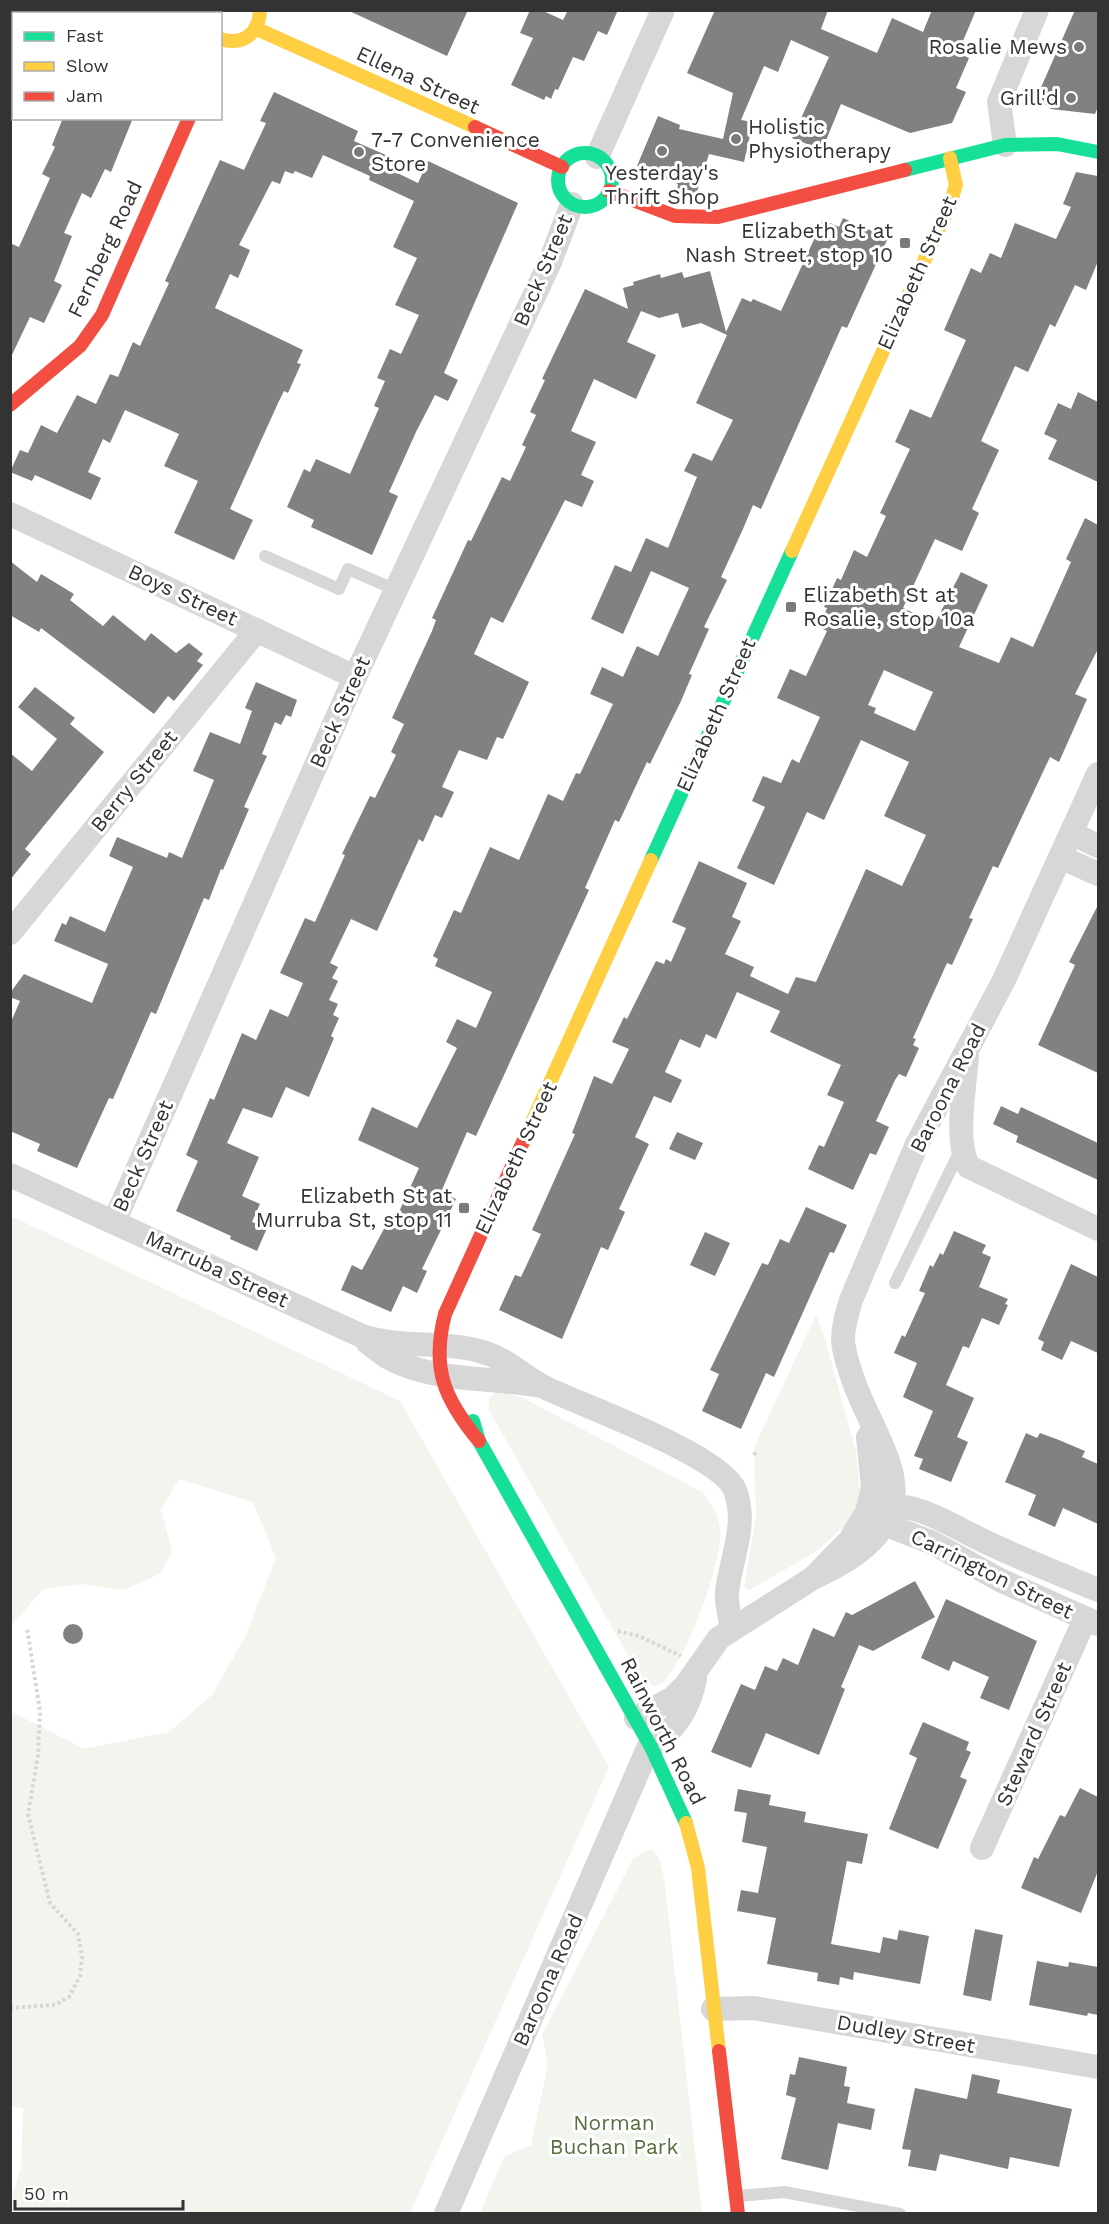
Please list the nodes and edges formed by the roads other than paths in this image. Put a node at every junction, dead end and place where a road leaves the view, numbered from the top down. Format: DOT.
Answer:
graph roads {
  1 [pos="260,10"];
  2 [pos="663,10"];
  3 [pos="1037,10"];
  4 [pos="257,29"];
  5 [pos="222,41"];
  6 [pos="188,120"];
  7 [pos="1005,146"];
  8 [pos="1098,152"];
  9 [pos="597,157"];
  10 [pos="950,158"];
  11 [pos="562,167"];
  12 [pos="609,191"];
  13 [pos="572,204"];
  14 [pos="10,405"];
  15 [pos="10,514"];
  16 [pos="265,556"];
  17 [pos="396,590"];
  18 [pos="256,630"];
  19 [pos="355,677"];
  20 [pos="1098,774"];
  21 [pos="1071,833"];
  22 [pos="1098,846"];
  23 [pos="1060,856"];
  24 [pos="1098,874"];
  25 [pos="10,933"];
  26 [pos="968,1048"];
  27 [pos="963,1145"];
  28 [pos="10,1175"];
  29 [pos="114,1222"];
  30 [pos="1098,1229"];
  31 [pos="895,1283"];
  32 [pos="357,1334"];
  33 [pos="448,1346"];
  34 [pos="458,1385"];
  35 [pos="544,1387"];
  36 [pos="479,1441"];
  37 [pos="882,1512"];
  38 [pos="1098,1590"];
  39 [pos="1092,1622"];
  40 [pos="732,1628"];
  41 [pos="700,1664"];
  42 [pos="636,1718"];
  43 [pos="650,1747"];
  44 [pos="982,1848"];
  45 [pos="713,2009"];
  46 [pos="1098,2067"];
  47 [pos="736,2197"];
  48 [pos="446,2214"];
  49 [pos="738,2214"];
  50 [pos="900,2214"];
  1 -- 4 [label="street"];
  2 -- 9 [label="street"];
  3 -- 7 [label="street"];
  4 -- 5 [label="street"];
  4 -- 11 [label="street, Ellena Street"];
  6 -- 14 [label="street, Fernberg Road"];
  7 -- 8 [label="street"];
  7 -- 10 [label="street"];
  9 -- 11 [label="street"];
  9 -- 12 [label="street"];
  10 -- 12 [label="street"];
  10 -- 33 [label="street, Elizabeth Street"];
  11 -- 13 [label="street"];
  12 -- 13 [label="street"];
  13 -- 17 [label="street, Beck Street"];
  15 -- 18 [label="street, Boys Street"];
  16 -- 17 [label="lane"];
  17 -- 19 [label="street, Beck Street"];
  18 -- 19 [label="street, Boys Street"];
  18 -- 25 [label="street, Berry Street"];
  19 -- 29 [label="street, Beck Street"];
  20 -- 21 [label="street, Baroona Road"];
  21 -- 22 [label="street"];
  21 -- 23 [label="street, Baroona Road"];
  23 -- 24 [label="street"];
  23 -- 26 [label="street, Baroona Road"];
  26 -- 27 [label="street"];
  26 -- 37 [label="street, Baroona Road"];
  27 -- 30 [label="street"];
  27 -- 31 [label="lane"];
  28 -- 29 [label="street, Marruba Street"];
  29 -- 32 [label="street, Marruba Street"];
  32 -- 33 [label="street, Marruba Street"];
  32 -- 34 [label="street, Marruba Street"];
  33 -- 34 [label="street, Elizabeth Street"];
  33 -- 34 [label="street, Elizabeth Street"];
  33 -- 35 [label="street, Marruba Street"];
  34 -- 35 [label="street, Marruba Street"];
  34 -- 36 [label="street, Rainworth Road"];
  34 -- 36 [label="street, Rainworth Road"];
  35 -- 40 [label="street, Marruba Street"];
  36 -- 42 [label="street, Rainworth Road"];
  37 -- 38 [label="street, Carrington Street"];
  37 -- 39 [label="street, Carrington Street"];
  37 -- 40 [label="street, Baroona Road"];
  39 -- 44 [label="street, Steward Street"];
  40 -- 41 [label="street, Baroona Road"];
  41 -- 42 [label="street, Baroona Road"];
  41 -- 43 [label="street, Baroona Road"];
  42 -- 43 [label="street, Rainworth Road"];
  43 -- 45 [label="street, Rainworth Road"];
  43 -- 48 [label="street, Baroona Road"];
  45 -- 46 [label="street, Dudley Street"];
  45 -- 47 [label="street, Rainworth Road"];
  47 -- 49 [label="street, Rainworth Road"];
  47 -- 50 [label="lane"];
}
